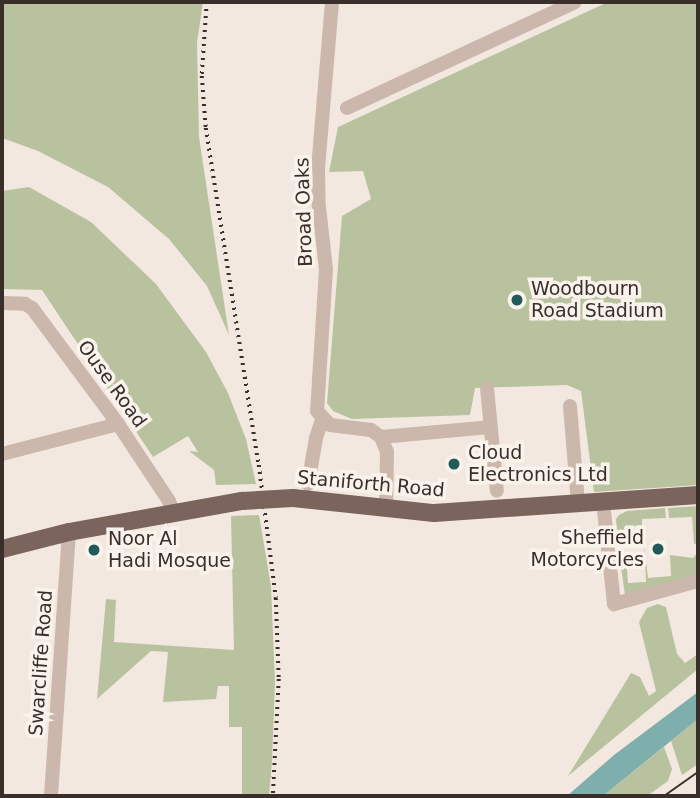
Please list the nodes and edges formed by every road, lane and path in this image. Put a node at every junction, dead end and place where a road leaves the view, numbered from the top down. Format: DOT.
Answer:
graph roads {
  1 [pos="332,2"];
  2 [pos="575,2"];
  3 [pos="347,108"];
  4 [pos="2,303"];
  5 [pos="487,388"];
  6 [pos="570,406"];
  7 [pos="322,420"];
  8 [pos="118,424"];
  9 [pos="490,428"];
  10 [pos="381,437"];
  11 [pos="2,454"];
  12 [pos="308,484"];
  13 [pos="497,491"];
  14 [pos="698,495"];
  15 [pos="603,502"];
  16 [pos="578,504"];
  17 [pos="386,510"];
  18 [pos="173,512"];
  19 [pos="69,532"];
  20 [pos="2,549"];
  21 [pos="698,581"];
  22 [pos="51,796"];
  1 -- 7 [label="street, Broad Oaks"];
  2 -- 3 [label="street"];
  4 -- 8 [label="street, Ouse Road"];
  5 -- 9 [label="street"];
  6 -- 16 [label="street"];
  7 -- 10 [label="street"];
  7 -- 12 [label="street, Broad Oaks"];
  8 -- 11 [label="street"];
  8 -- 18 [label="street, Ouse Road"];
  9 -- 10 [label="street"];
  9 -- 13 [label="street"];
  10 -- 17 [label="street"];
  14 -- 15 [label="main road, Staniforth Road"];
  15 -- 16 [label="main road, Staniforth Road"];
  15 -- 21 [label="street"];
  16 -- 17 [label="main road, Staniforth Road"];
  17 -- 18 [label="main road, Staniforth Road, bridge"];
  18 -- 19 [label="main road, Staniforth Road"];
  19 -- 20 [label="main road, Staniforth Road"];
  19 -- 22 [label="street, Swarcliffe Road"];
}
